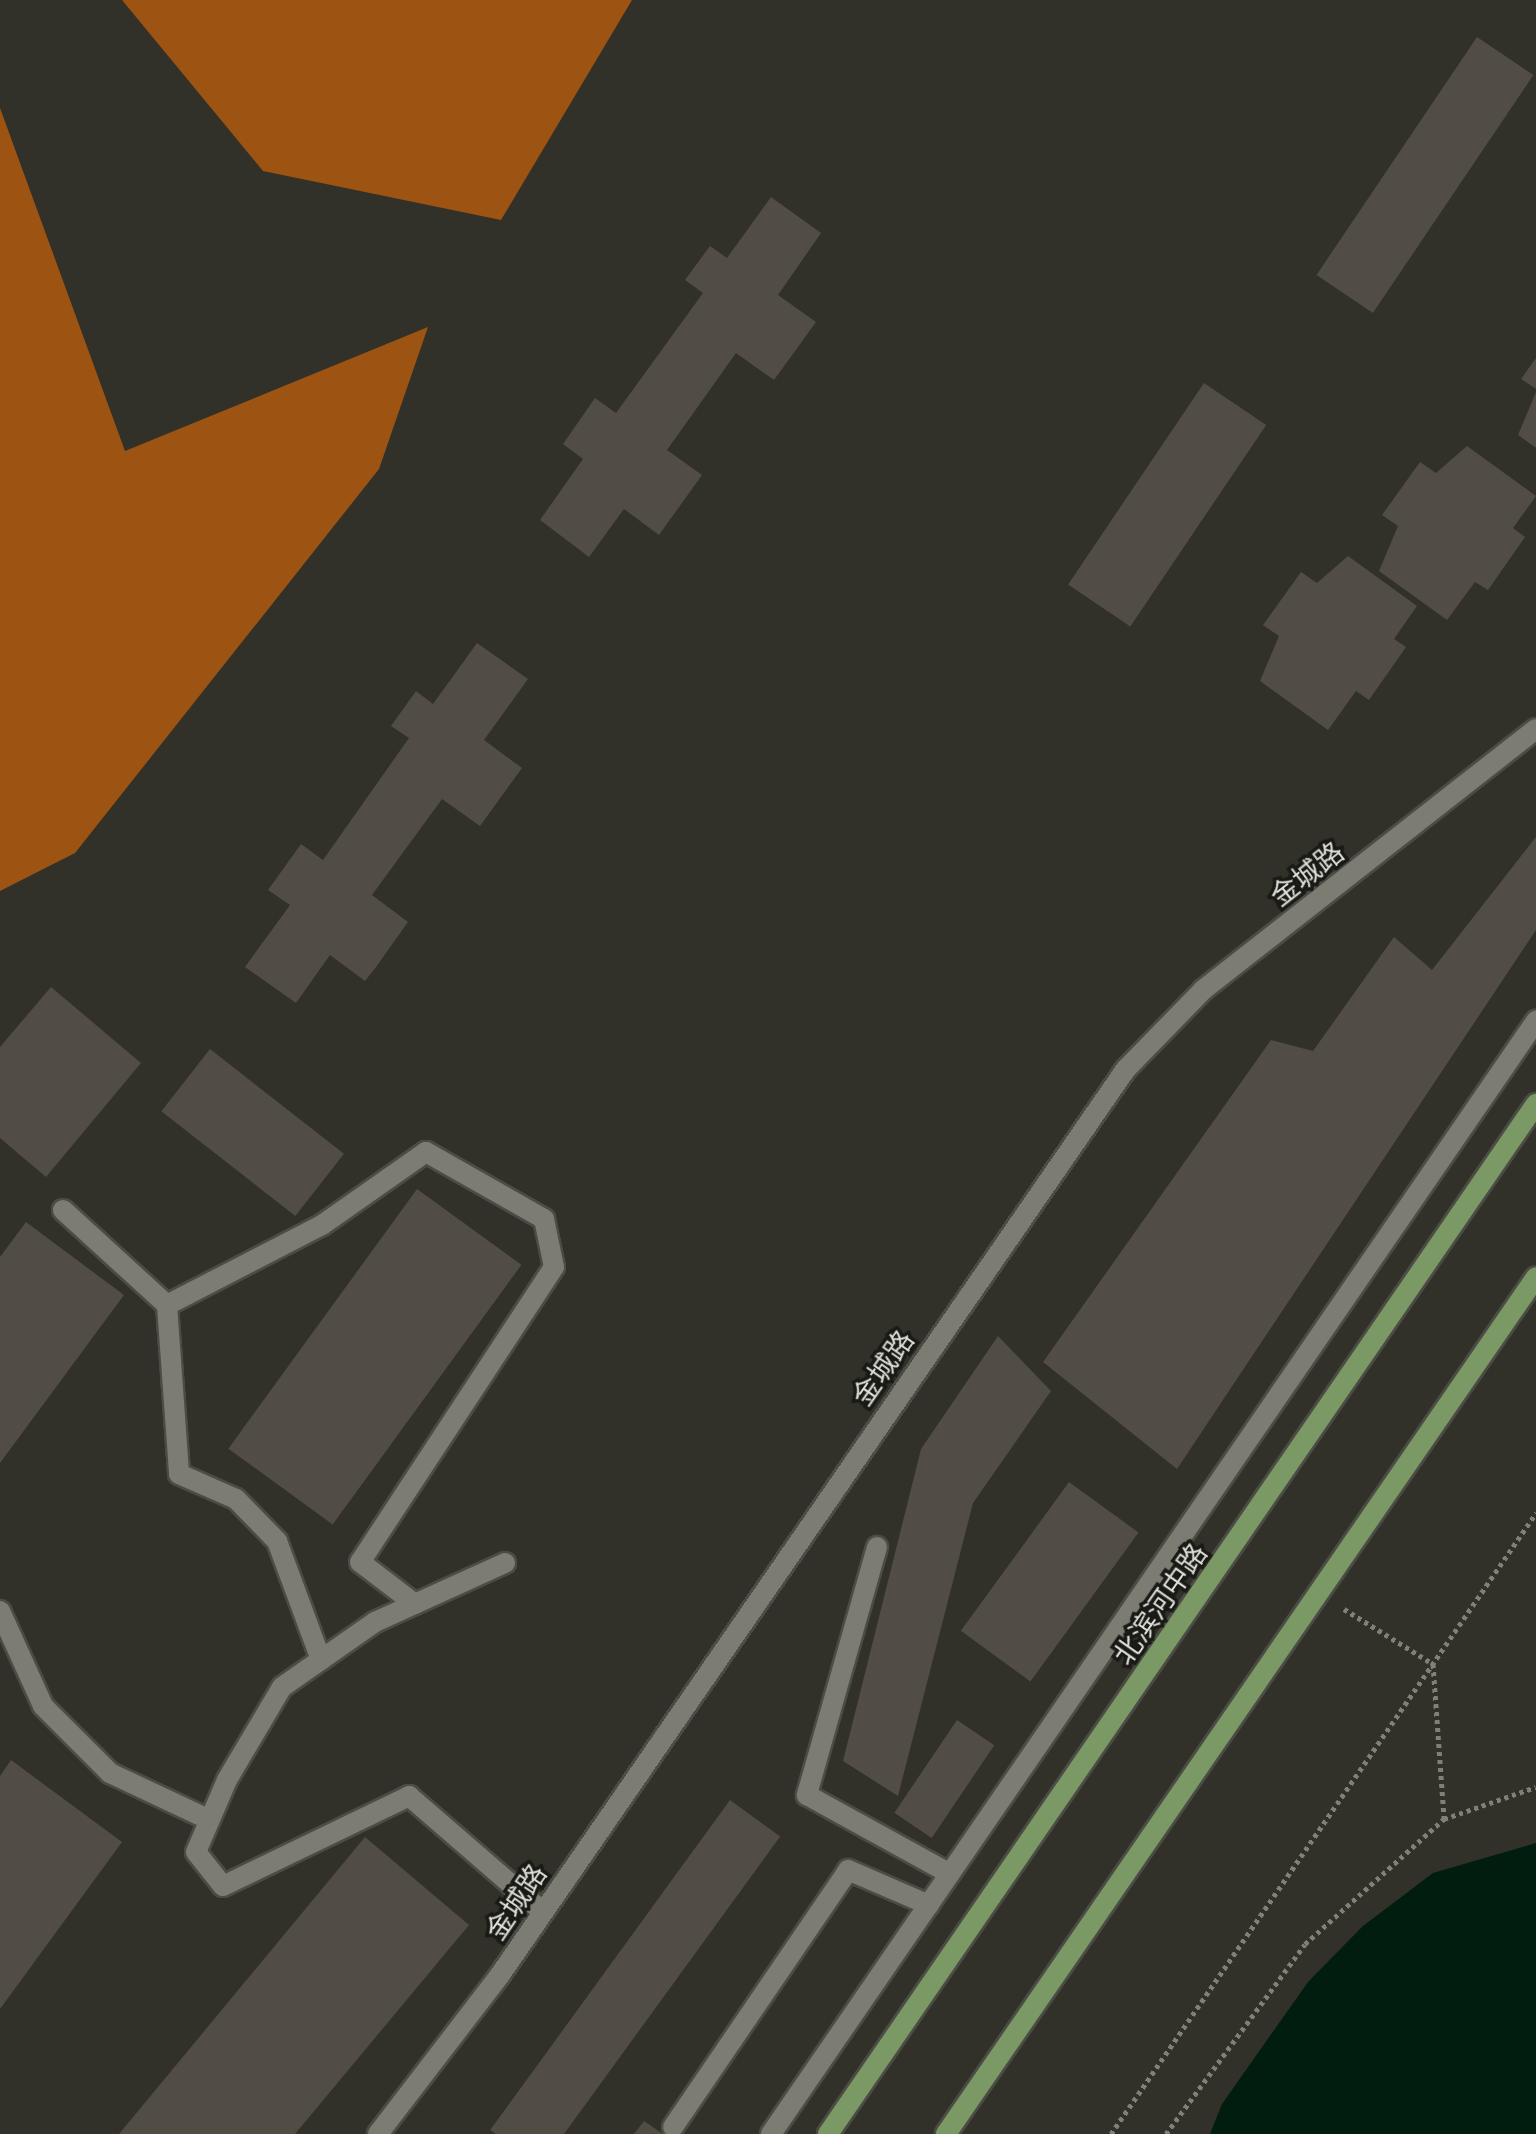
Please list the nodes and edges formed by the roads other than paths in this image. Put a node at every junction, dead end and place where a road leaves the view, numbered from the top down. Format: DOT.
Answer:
graph roads {
  1 [pos="1536,729"];
  2 [pos="1536,1021"];
  3 [pos="1536,1104"];
  4 [pos="63,1210"];
  5 [pos="1536,1277"];
  6 [pos="167,1305"];
  7 [pos="877,1547"];
  8 [pos="505,1563"];
  9 [pos="415,1604"];
  10 [pos="0,1611"];
  11 [pos="321,1660"];
  12 [pos="210,1820"];
  13 [pos="950,1874"];
  14 [pos="929,1905"];
  15 [pos="543,1912"];
  16 [pos="673,2127"];
  17 [pos="378,2134"];
  18 [pos="771,2134"];
  19 [pos="828,2134"];
  20 [pos="946,2134"];
  1 -- 15 [label="street, 金城路"];
  2 -- 13 [label="street"];
  3 -- 19 [label="main road, 北滨河中路"];
  4 -- 6 [label="street"];
  5 -- 20 [label="main road"];
  6 -- 9 [label="street"];
  6 -- 11 [label="street"];
  7 -- 13 [label="street"];
  8 -- 9 [label="street"];
  9 -- 11 [label="street"];
  10 -- 12 [label="street"];
  11 -- 12 [label="street"];
  12 -- 15 [label="street"];
  13 -- 14 [label="street"];
  14 -- 16 [label="street"];
  14 -- 18 [label="street"];
  15 -- 17 [label="street, 金城路"];
}
